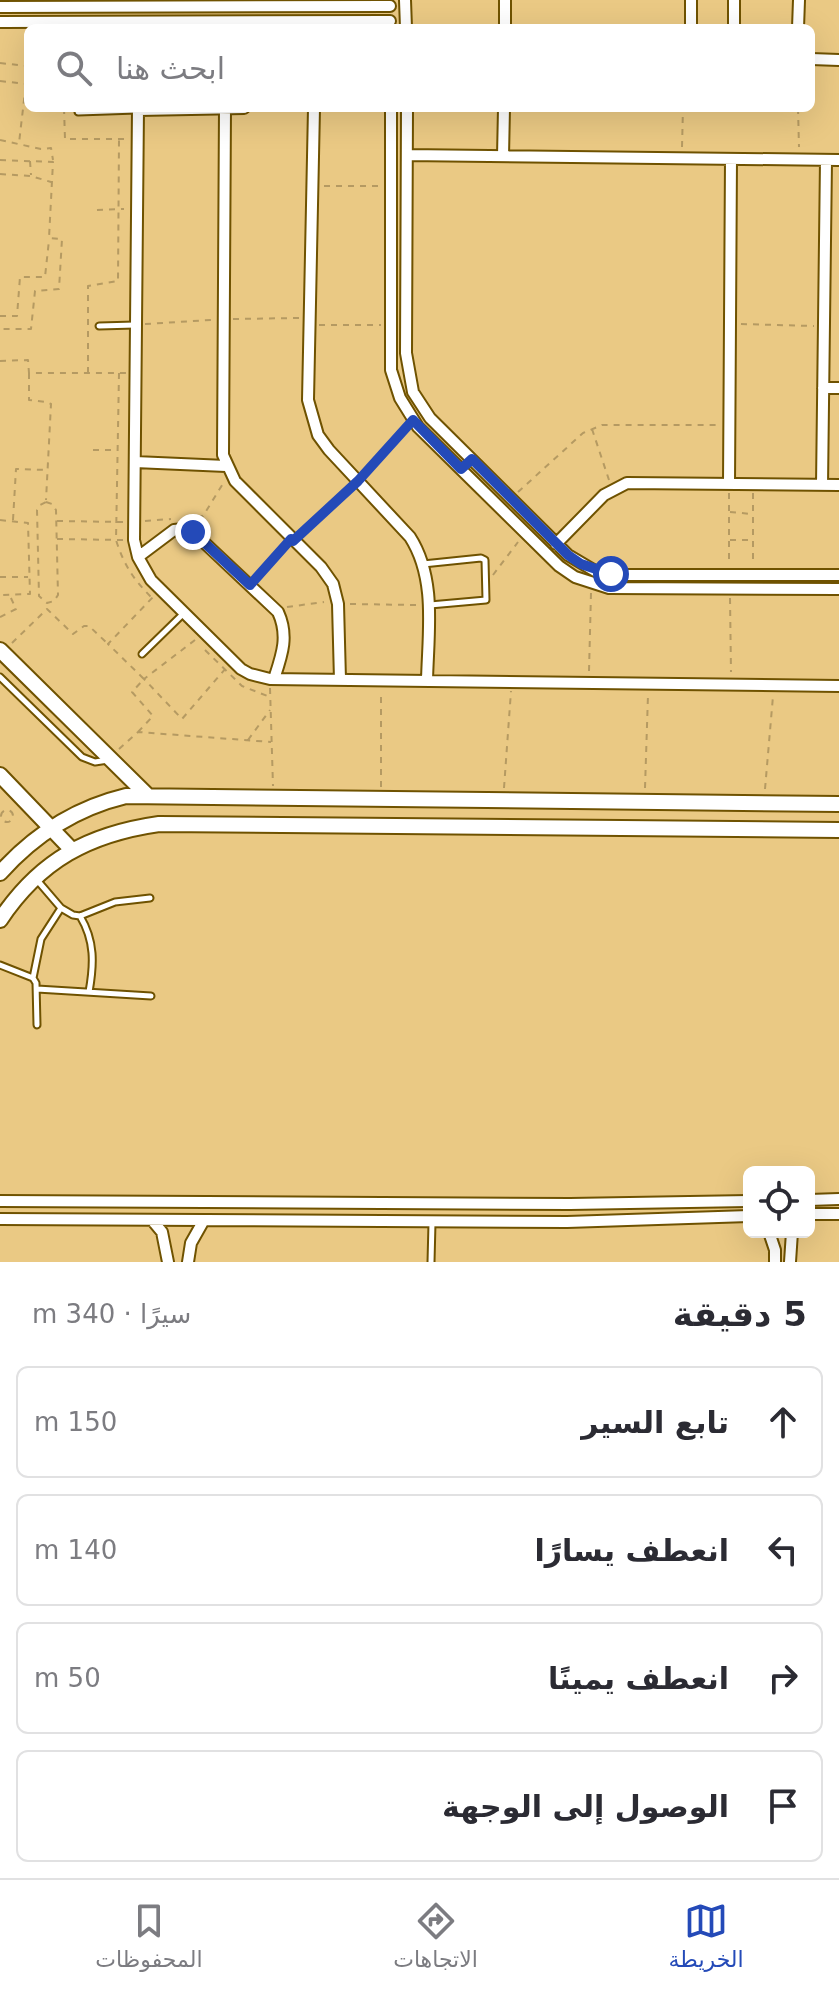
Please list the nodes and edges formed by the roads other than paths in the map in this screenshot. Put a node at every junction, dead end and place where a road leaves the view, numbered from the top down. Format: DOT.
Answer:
graph roads {
  1 [pos="405,0"];
  2 [pos="505,0"];
  3 [pos="691,0"];
  4 [pos="734,0"];
  5 [pos="799,0"];
  6 [pos="219,3"];
  7 [pos="390,3"];
  8 [pos="0,7"];
  9 [pos="0,22"];
  10 [pos="93,24"];
  11 [pos="390,24"];
  12 [pos="406,24"];
  13 [pos="505,24"];
  14 [pos="691,24"];
  15 [pos="734,24"];
  16 [pos="798,24"];
  17 [pos="815,59"];
  18 [pos="839,60"];
  19 [pos="138,112"];
  20 [pos="225,112"];
  21 [pos="314,112"];
  22 [pos="391,112"];
  23 [pos="407,112"];
  24 [pos="504,112"];
  25 [pos="407,155"];
  26 [pos="503,156"];
  27 [pos="731,159"];
  28 [pos="826,160"];
  29 [pos="839,160"];
  30 [pos="824,249"];
  31 [pos="839,249"];
  32 [pos="390,255"];
  33 [pos="406,255"];
  34 [pos="136,325"];
  35 [pos="99,326"];
  36 [pos="823,388"];
  37 [pos="839,388"];
  38 [pos="472,459"];
  39 [pos="135,462"];
  40 [pos="461,469"];
  41 [pos="228,470"];
  42 [pos="729,484"];
  43 [pos="822,485"];
  44 [pos="839,485"];
  45 [pos="556,544"];
  46 [pos="138,557"];
  47 [pos="423,564"];
  48 [pos="660,575"];
  49 [pos="839,575"];
  50 [pos="660,589"];
  51 [pos="839,589"];
  52 [pos="429,605"];
  53 [pos="185,613"];
  54 [pos="2,652"];
  55 [pos="142,654"];
  56 [pos="0,677"];
  57 [pos="272,679"];
  58 [pos="340,680"];
  59 [pos="427,681"];
  60 [pos="839,686"];
  61 [pos="109,760"];
  62 [pos="0,775"];
  63 [pos="147,795"];
  64 [pos="294,799"];
  65 [pos="839,804"];
  66 [pos="294,825"];
  67 [pos="51,828"];
  68 [pos="839,830"];
  69 [pos="72,850"];
  70 [pos="0,873"];
  71 [pos="34,877"];
  72 [pos="150,898"];
  73 [pos="61,908"];
  74 [pos="80,916"];
  75 [pos="0,920"];
  76 [pos="0,965"];
  77 [pos="33,978"];
  78 [pos="37,989"];
  79 [pos="89,992"];
  80 [pos="151,996"];
  81 [pos="37,1025"];
  82 [pos="839,1199"];
  83 [pos="815,1200"];
  84 [pos="0,1201"];
  85 [pos="743,1201"];
  86 [pos="264,1204"];
  87 [pos="815,1214"];
  88 [pos="839,1214"];
  89 [pos="743,1216"];
  90 [pos="0,1219"];
  91 [pos="152,1220"];
  92 [pos="204,1220"];
  93 [pos="264,1221"];
  94 [pos="432,1222"];
  95 [pos="771,1238"];
  96 [pos="792,1238"];
  97 [pos="168,1262"];
  98 [pos="188,1262"];
  99 [pos="431,1262"];
  100 [pos="775,1262"];
  101 [pos="790,1262"];
  1 -- 12 [label="street"];
  2 -- 13 [label="street"];
  3 -- 14 [label="street"];
  4 -- 15 [label="street"];
  5 -- 16 [label="street"];
  6 -- 7 [label="street"];
  6 -- 8 [label="street"];
  7 -- 11 [label="street"];
  9 -- 10 [label="street"];
  17 -- 18 [label="street"];
  19 -- 34 [label="street"];
  20 -- 41 [label="street"];
  21 -- 47 [label="street"];
  22 -- 32 [label="street"];
  23 -- 25 [label="street"];
  24 -- 26 [label="street"];
  25 -- 26 [label="street"];
  25 -- 33 [label="street"];
  26 -- 27 [label="street"];
  27 -- 28 [label="street"];
  27 -- 42 [label="street"];
  28 -- 29 [label="street"];
  28 -- 30 [label="street"];
  30 -- 31 [label="street"];
  30 -- 36 [label="street"];
  32 -- 33 [label="street"];
  32 -- 40 [label="street"];
  33 -- 38 [label="street"];
  34 -- 35 [label="lane"];
  34 -- 39 [label="street"];
  36 -- 37 [label="street"];
  36 -- 43 [label="street"];
  38 -- 40 [label="street"];
  38 -- 45 [label="street"];
  39 -- 41 [label="street"];
  39 -- 46 [label="street"];
  40 -- 50 [label="street"];
  41 -- 58 [label="street"];
  42 -- 43 [label="street"];
  42 -- 45 [label="street"];
  43 -- 44 [label="street"];
  45 -- 48 [label="street"];
  46 -- 53 [label="street"];
  46 -- 57 [label="street"];
  47 -- 52 [label="street"];
  47 -- 52 [label="lane"];
  48 -- 49 [label="street"];
  48 -- 50 [label="street"];
  50 -- 51 [label="street"];
  52 -- 59 [label="street"];
  53 -- 55 [label="lane"];
  53 -- 57 [label="street"];
  54 -- 61 [label="street"];
  56 -- 61 [label="lane"];
  57 -- 58 [label="street"];
  58 -- 59 [label="street"];
  59 -- 60 [label="street"];
  61 -- 63 [label="street"];
  62 -- 67 [label="street"];
  63 -- 64 [label="street"];
  63 -- 67 [label="street"];
  64 -- 65 [label="street"];
  64 -- 66 [label="street"];
  66 -- 68 [label="street"];
  66 -- 69 [label="street"];
  67 -- 69 [label="street"];
  67 -- 70 [label="street"];
  69 -- 71 [label="street"];
  71 -- 73 [label="lane"];
  71 -- 75 [label="street"];
  72 -- 74 [label="lane"];
  73 -- 74 [label="lane"];
  73 -- 77 [label="lane"];
  74 -- 79 [label="lane"];
  76 -- 77 [label="lane"];
  77 -- 78 [label="lane"];
  78 -- 79 [label="lane"];
  78 -- 81 [label="lane"];
  79 -- 80 [label="lane"];
  82 -- 83 [label="street"];
  84 -- 86 [label="street"];
  85 -- 86 [label="street"];
  86 -- 93 [label="street"];
  87 -- 88 [label="street"];
  89 -- 94 [label="street"];
  90 -- 91 [label="street"];
  91 -- 92 [label="street"];
  91 -- 97 [label="street"];
  92 -- 93 [label="street"];
  92 -- 98 [label="street"];
  93 -- 94 [label="street"];
  94 -- 99 [label="lane"];
  95 -- 100 [label="street"];
  96 -- 101 [label="street"];
}
